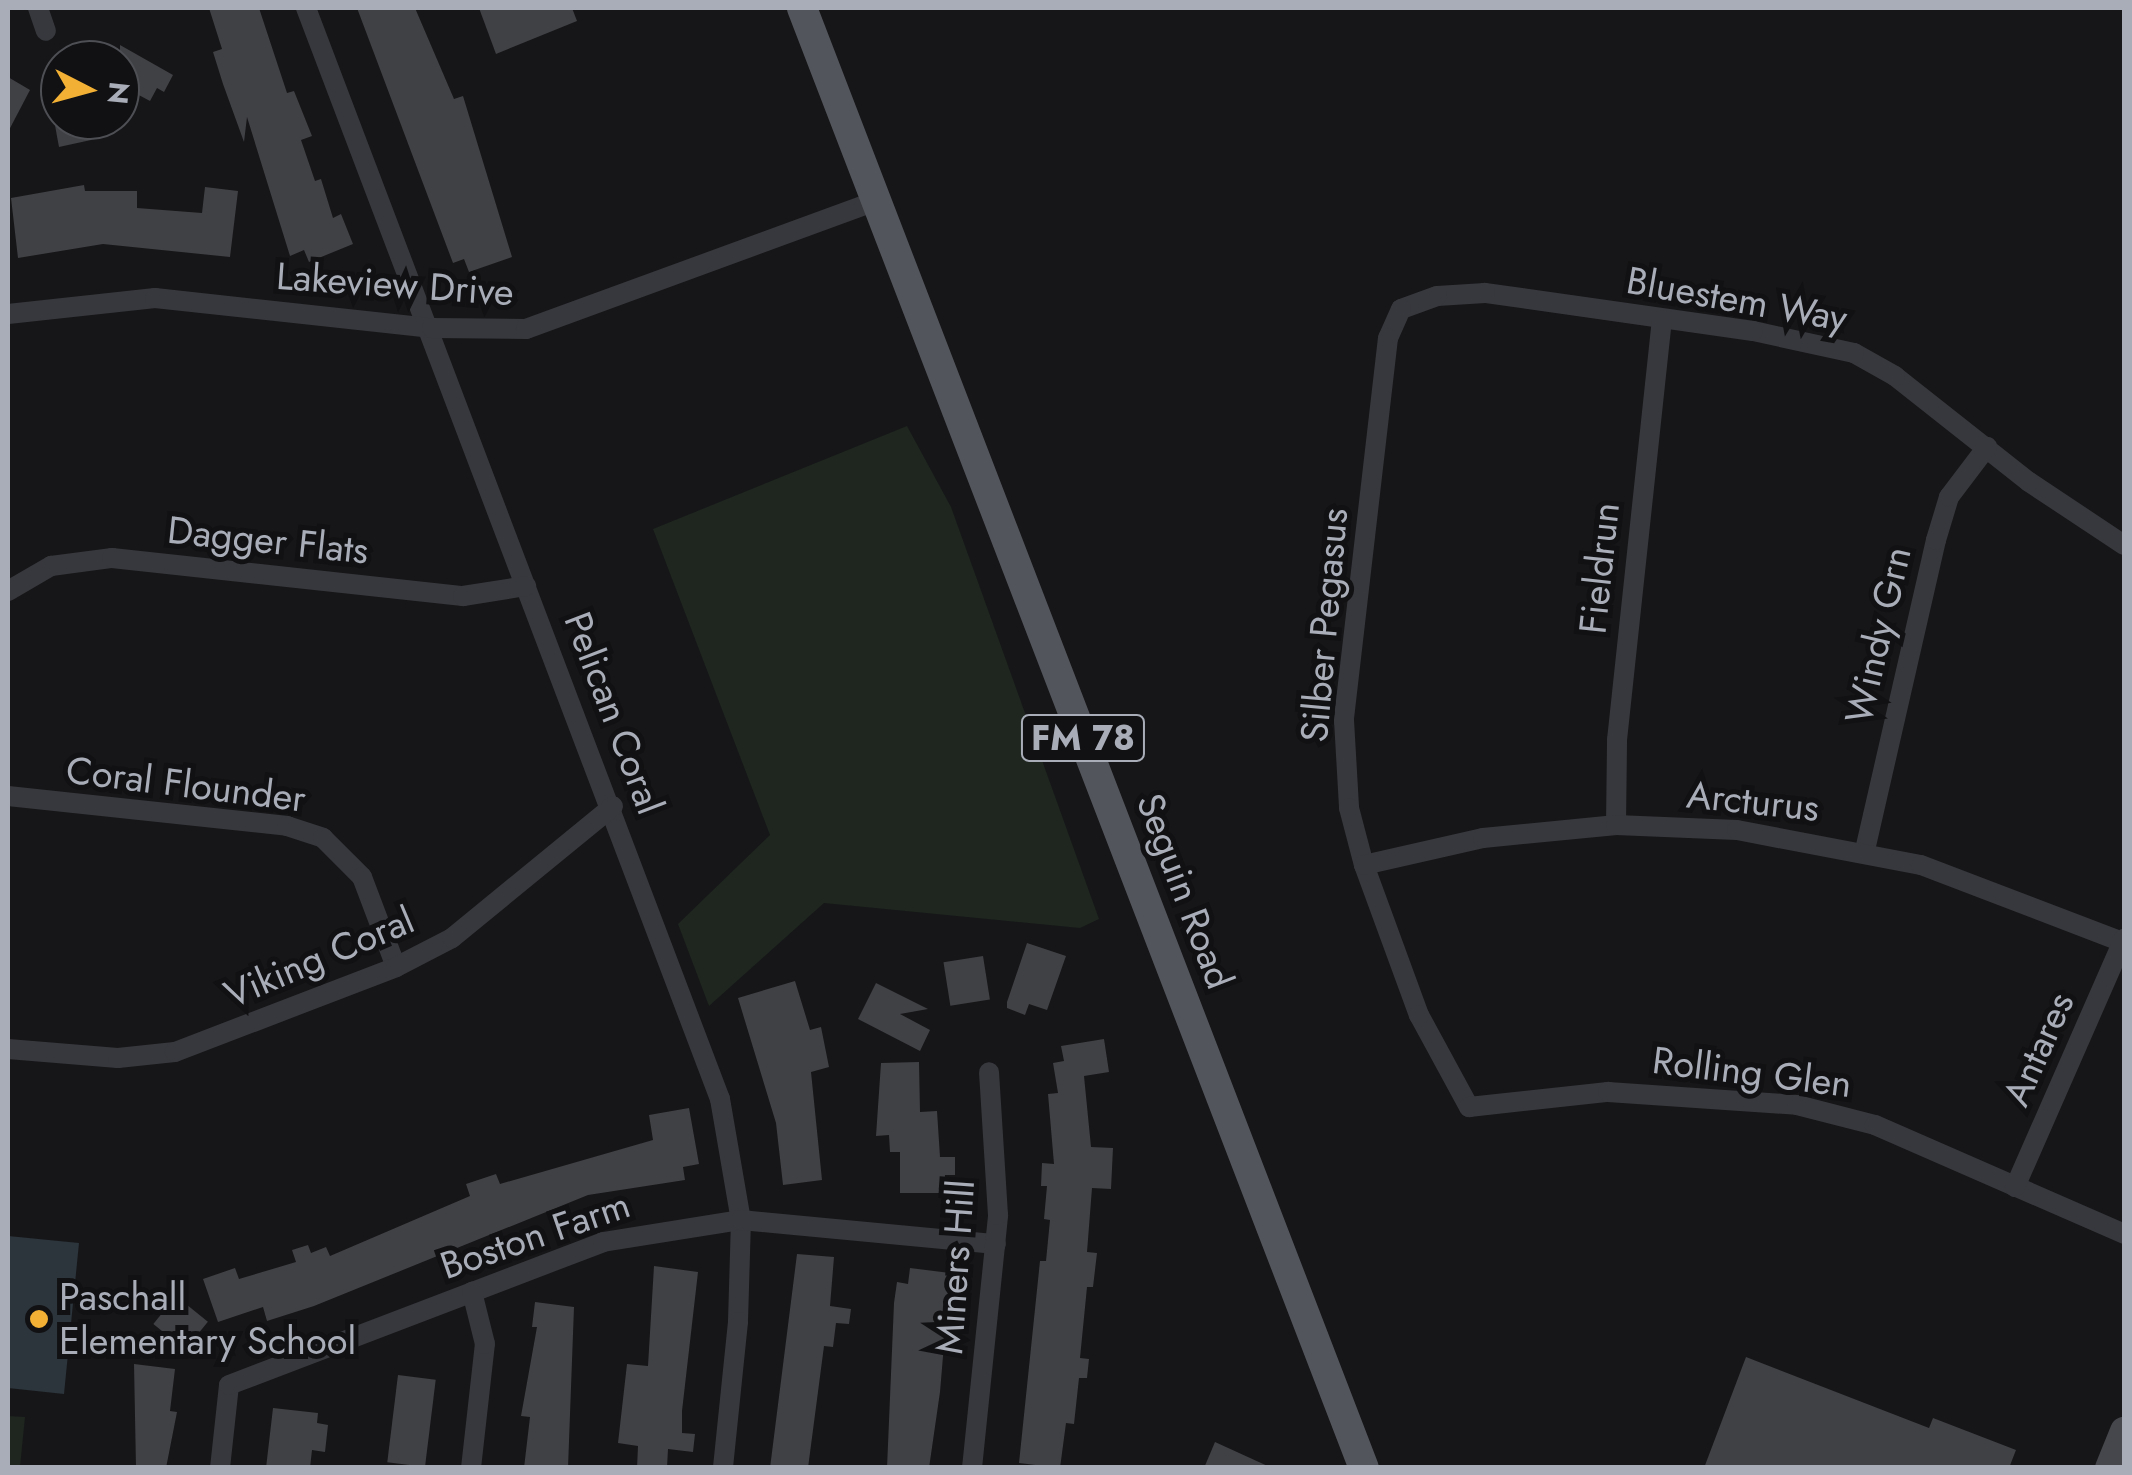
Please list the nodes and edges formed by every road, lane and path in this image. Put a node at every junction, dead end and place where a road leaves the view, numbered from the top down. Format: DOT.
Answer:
graph roads {
  1 [pos="38,8"];
  2 [pos="306,8"];
  3 [pos="802,8"];
  4 [pos="46,31"];
  5 [pos="876,200"];
  6 [pos="1401,309"];
  7 [pos="8,314"];
  8 [pos="1662,320"];
  9 [pos="432,328"];
  10 [pos="1987,447"];
  11 [pos="2124,545"];
  12 [pos="526,586"];
  13 [pos="8,591"];
  14 [pos="8,796"];
  15 [pos="613,806"];
  16 [pos="1616,824"];
  17 [pos="1865,850"];
  18 [pos="1364,865"];
  19 [pos="2124,940"];
  20 [pos="396,967"];
  21 [pos="8,1049"];
  22 [pos="989,1072"];
  23 [pos="1469,1107"];
  24 [pos="2015,1187"];
  25 [pos="740,1220"];
  26 [pos="2124,1234"];
  27 [pos="996,1244"];
  28 [pos="472,1292"];
  29 [pos="2124,1432"];
  30 [pos="220,1468"];
  31 [pos="472,1468"];
  32 [pos="723,1468"];
  33 [pos="972,1468"];
  34 [pos="1364,1468"];
  35 [pos="2109,1468"];
  1 -- 4 [label="street"];
  2 -- 9 [label="street, Pelican Coral"];
  3 -- 5 [label="main road, Seguin Road / FM 78"];
  5 -- 9 [label="street, Lakeview Drive"];
  5 -- 34 [label="main road, Seguin Road / FM 78"];
  6 -- 8 [label="street, Bluestem Way"];
  6 -- 18 [label="street, Silber Pegasus"];
  7 -- 9 [label="street, Lakeview Drive"];
  8 -- 10 [label="street, Bluestem Way"];
  8 -- 16 [label="street, Fieldrun"];
  9 -- 12 [label="street, Pelican Coral"];
  10 -- 11 [label="street, Bluestem Way"];
  10 -- 17 [label="street, Windy Grn"];
  12 -- 13 [label="street, Dagger Flats"];
  12 -- 15 [label="street, Pelican Coral"];
  14 -- 20 [label="street, Coral Flounder"];
  15 -- 20 [label="street, Viking Coral"];
  15 -- 25 [label="street, Pelican Coral"];
  16 -- 17 [label="street, Arcturus"];
  16 -- 18 [label="street, Arcturus"];
  17 -- 19 [label="street, Arcturus"];
  18 -- 23 [label="street, Silber Pegasus"];
  19 -- 24 [label="street, Antares"];
  20 -- 21 [label="street, Viking Coral"];
  22 -- 27 [label="street, Miners Hill"];
  23 -- 24 [label="street, Rolling Glen"];
  24 -- 26 [label="street, Rolling Glen"];
  25 -- 27 [label="street, Boston Farm"];
  25 -- 28 [label="street, Boston Farm"];
  25 -- 32 [label="street, Pelican Coral"];
  27 -- 33 [label="street, Miners Hill"];
  28 -- 30 [label="street, Boston Farm"];
  28 -- 31 [label="street"];
  29 -- 35 [label="main road"];
}
